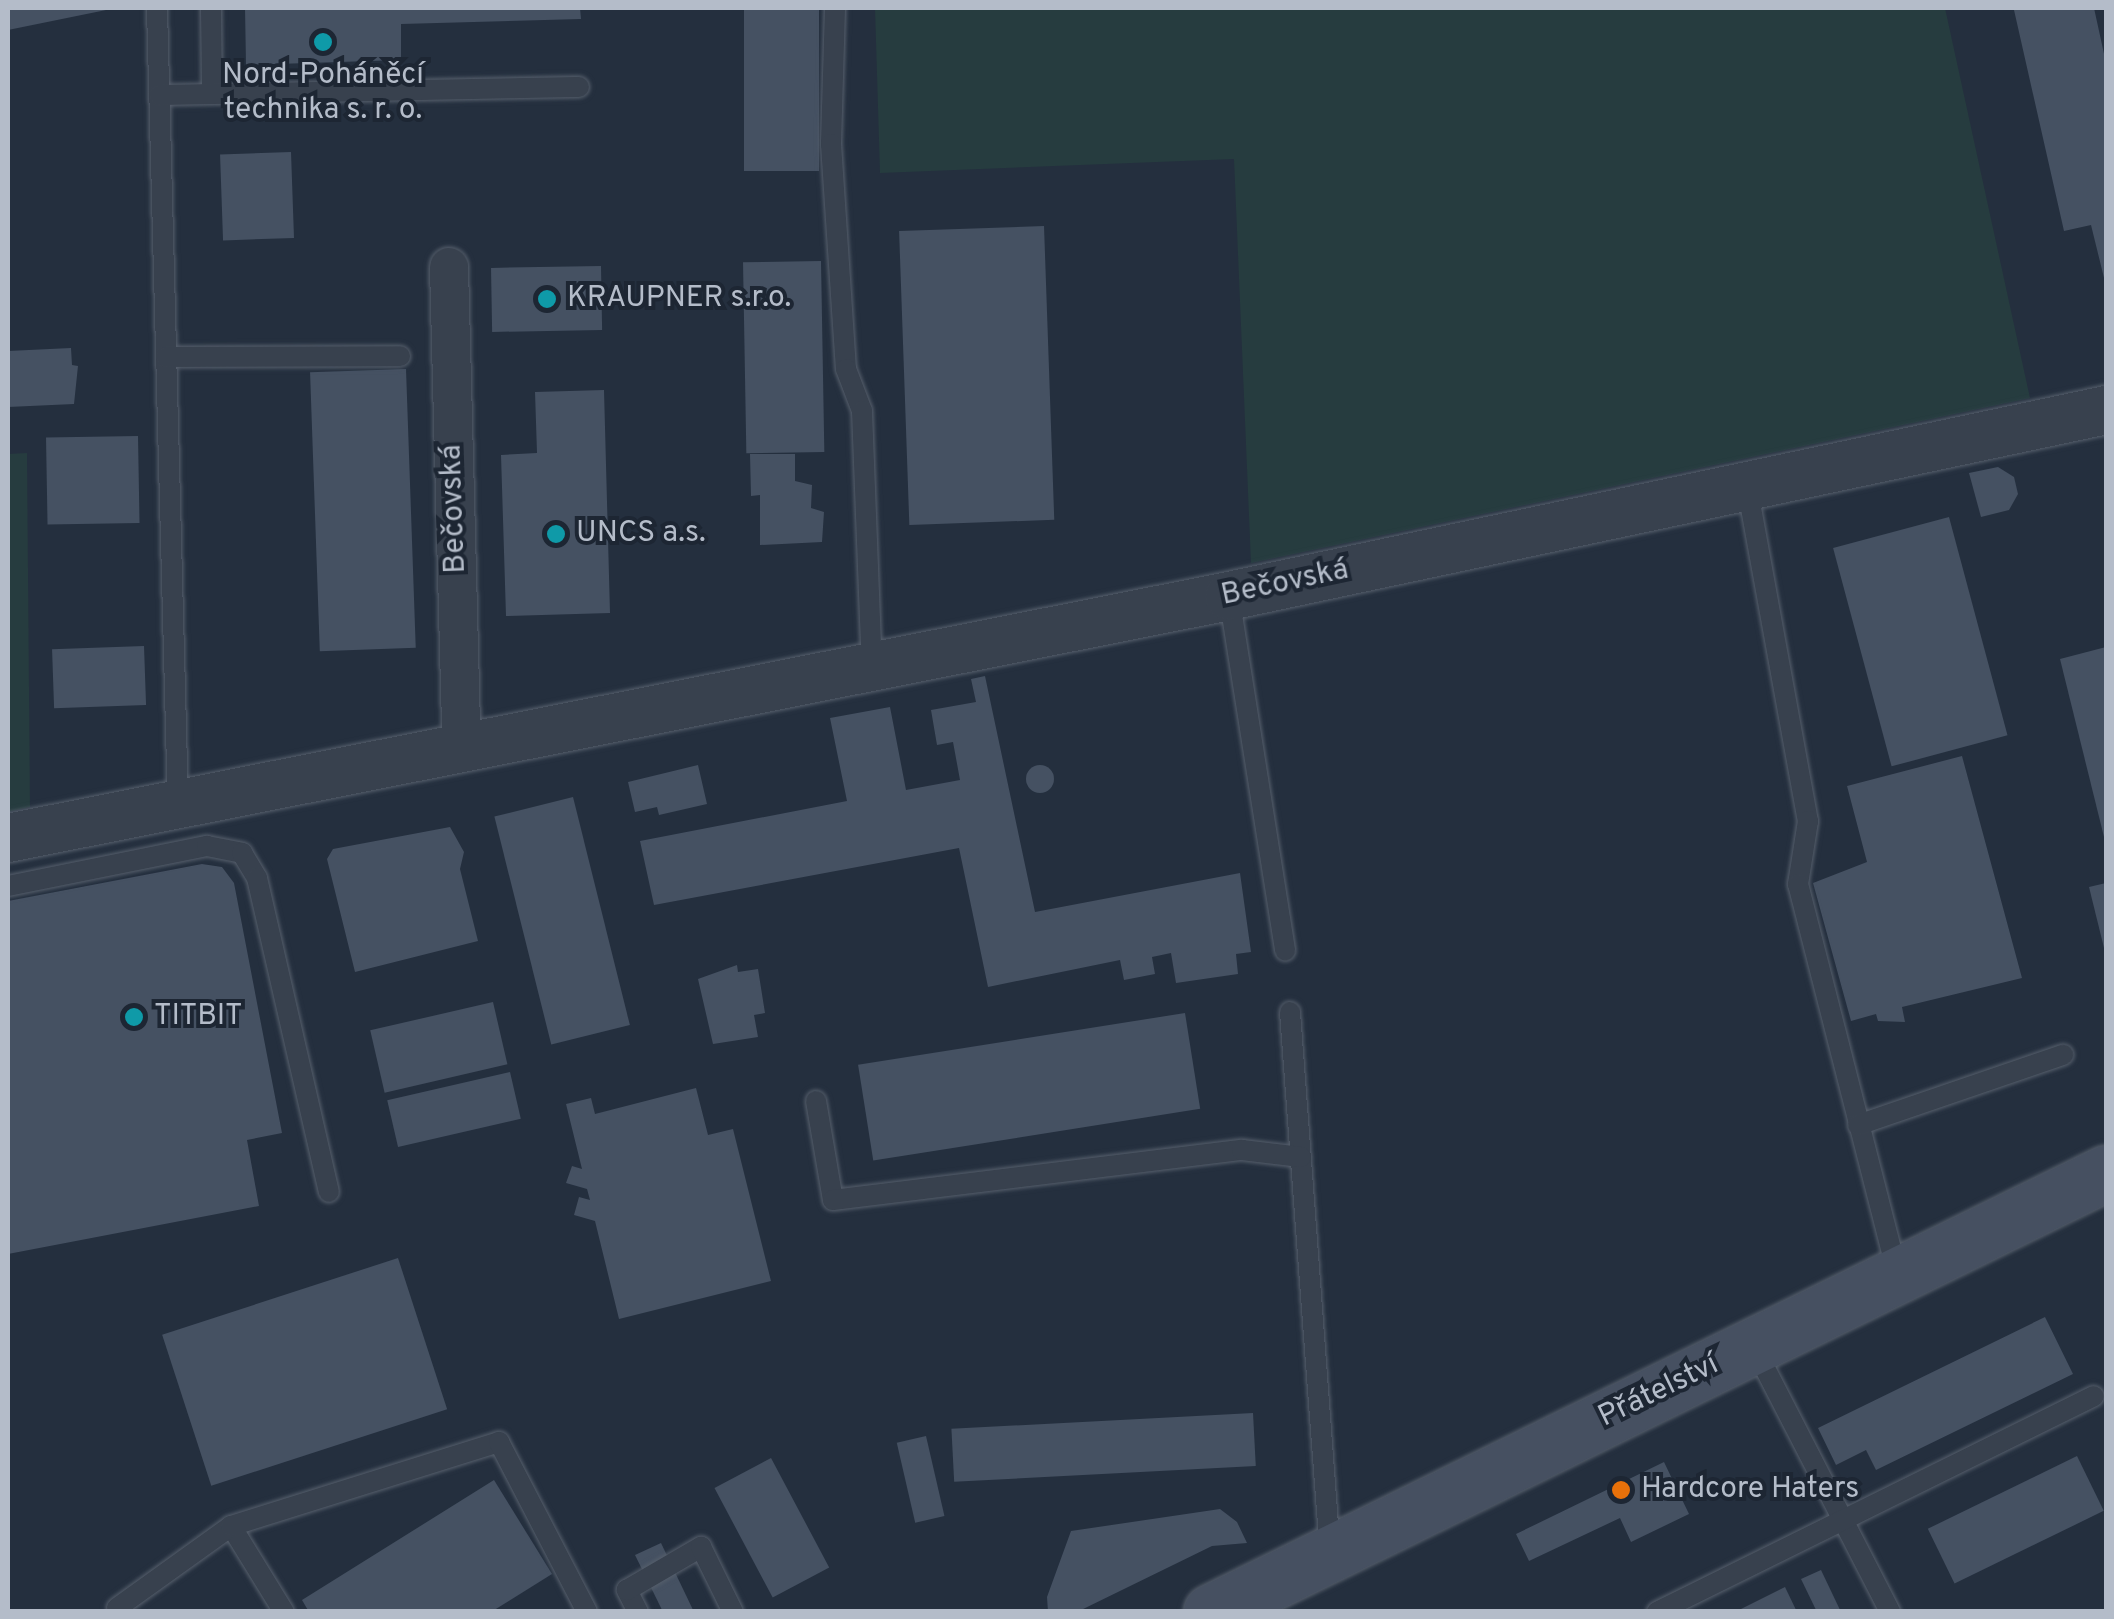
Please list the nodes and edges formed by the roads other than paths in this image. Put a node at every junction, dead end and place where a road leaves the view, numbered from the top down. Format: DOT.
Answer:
graph roads {
  1 [pos="157,8"];
  2 [pos="210,8"];
  3 [pos="835,8"];
  4 [pos="580,86"];
  5 [pos="212,94"];
  6 [pos="159,96"];
  7 [pos="449,267"];
  8 [pos="400,356"];
  9 [pos="166,357"];
  10 [pos="2106,410"];
  11 [pos="1746,486"];
  12 [pos="1230,596"];
  13 [pos="872,668"];
  14 [pos="462,752"];
  15 [pos="178,805"];
  16 [pos="8,838"];
  17 [pos="8,886"];
  18 [pos="1285,951"];
  19 [pos="1290,1012"];
  20 [pos="2063,1054"];
  21 [pos="816,1101"];
  22 [pos="1858,1125"];
  23 [pos="1301,1157"];
  24 [pos="2106,1172"];
  25 [pos="329,1192"];
  26 [pos="1898,1275"];
  27 [pos="1754,1346"];
  28 [pos="2094,1396"];
  29 [pos="1843,1520"];
  30 [pos="231,1526"];
  31 [pos="1331,1553"];
  32 [pos="116,1608"];
  33 [pos="581,1609"];
  34 [pos="284,1612"];
  35 [pos="638,1612"];
  36 [pos="733,1612"];
  37 [pos="1212,1612"];
  38 [pos="1658,1612"];
  39 [pos="1890,1612"];
  1 -- 6 [label="lane"];
  2 -- 5 [label="lane"];
  3 -- 13 [label="lane"];
  4 -- 5 [label="lane"];
  5 -- 6 [label="lane"];
  6 -- 9 [label="lane"];
  7 -- 14 [label="street, Bečovská"];
  8 -- 9 [label="lane"];
  9 -- 15 [label="lane"];
  10 -- 11 [label="street, Bečovská"];
  11 -- 12 [label="street, Bečovská"];
  11 -- 22 [label="lane"];
  12 -- 13 [label="street, Bečovská"];
  12 -- 18 [label="lane"];
  13 -- 14 [label="street, Bečovská"];
  14 -- 15 [label="street, Bečovská"];
  15 -- 16 [label="street, Bečovská"];
  17 -- 25 [label="lane"];
  19 -- 23 [label="lane"];
  20 -- 22 [label="lane"];
  21 -- 23 [label="lane"];
  22 -- 26 [label="lane"];
  23 -- 31 [label="lane"];
  24 -- 26 [label="main road, Přátelství"];
  26 -- 27 [label="main road, Přátelství"];
  27 -- 29 [label="lane"];
  27 -- 31 [label="main road, Přátelství"];
  28 -- 29 [label="lane"];
  29 -- 38 [label="lane"];
  29 -- 39 [label="lane"];
  30 -- 32 [label="lane"];
  30 -- 33 [label="lane"];
  30 -- 34 [label="lane"];
  31 -- 37 [label="main road, Přátelství"];
  35 -- 36 [label="lane"];
}
